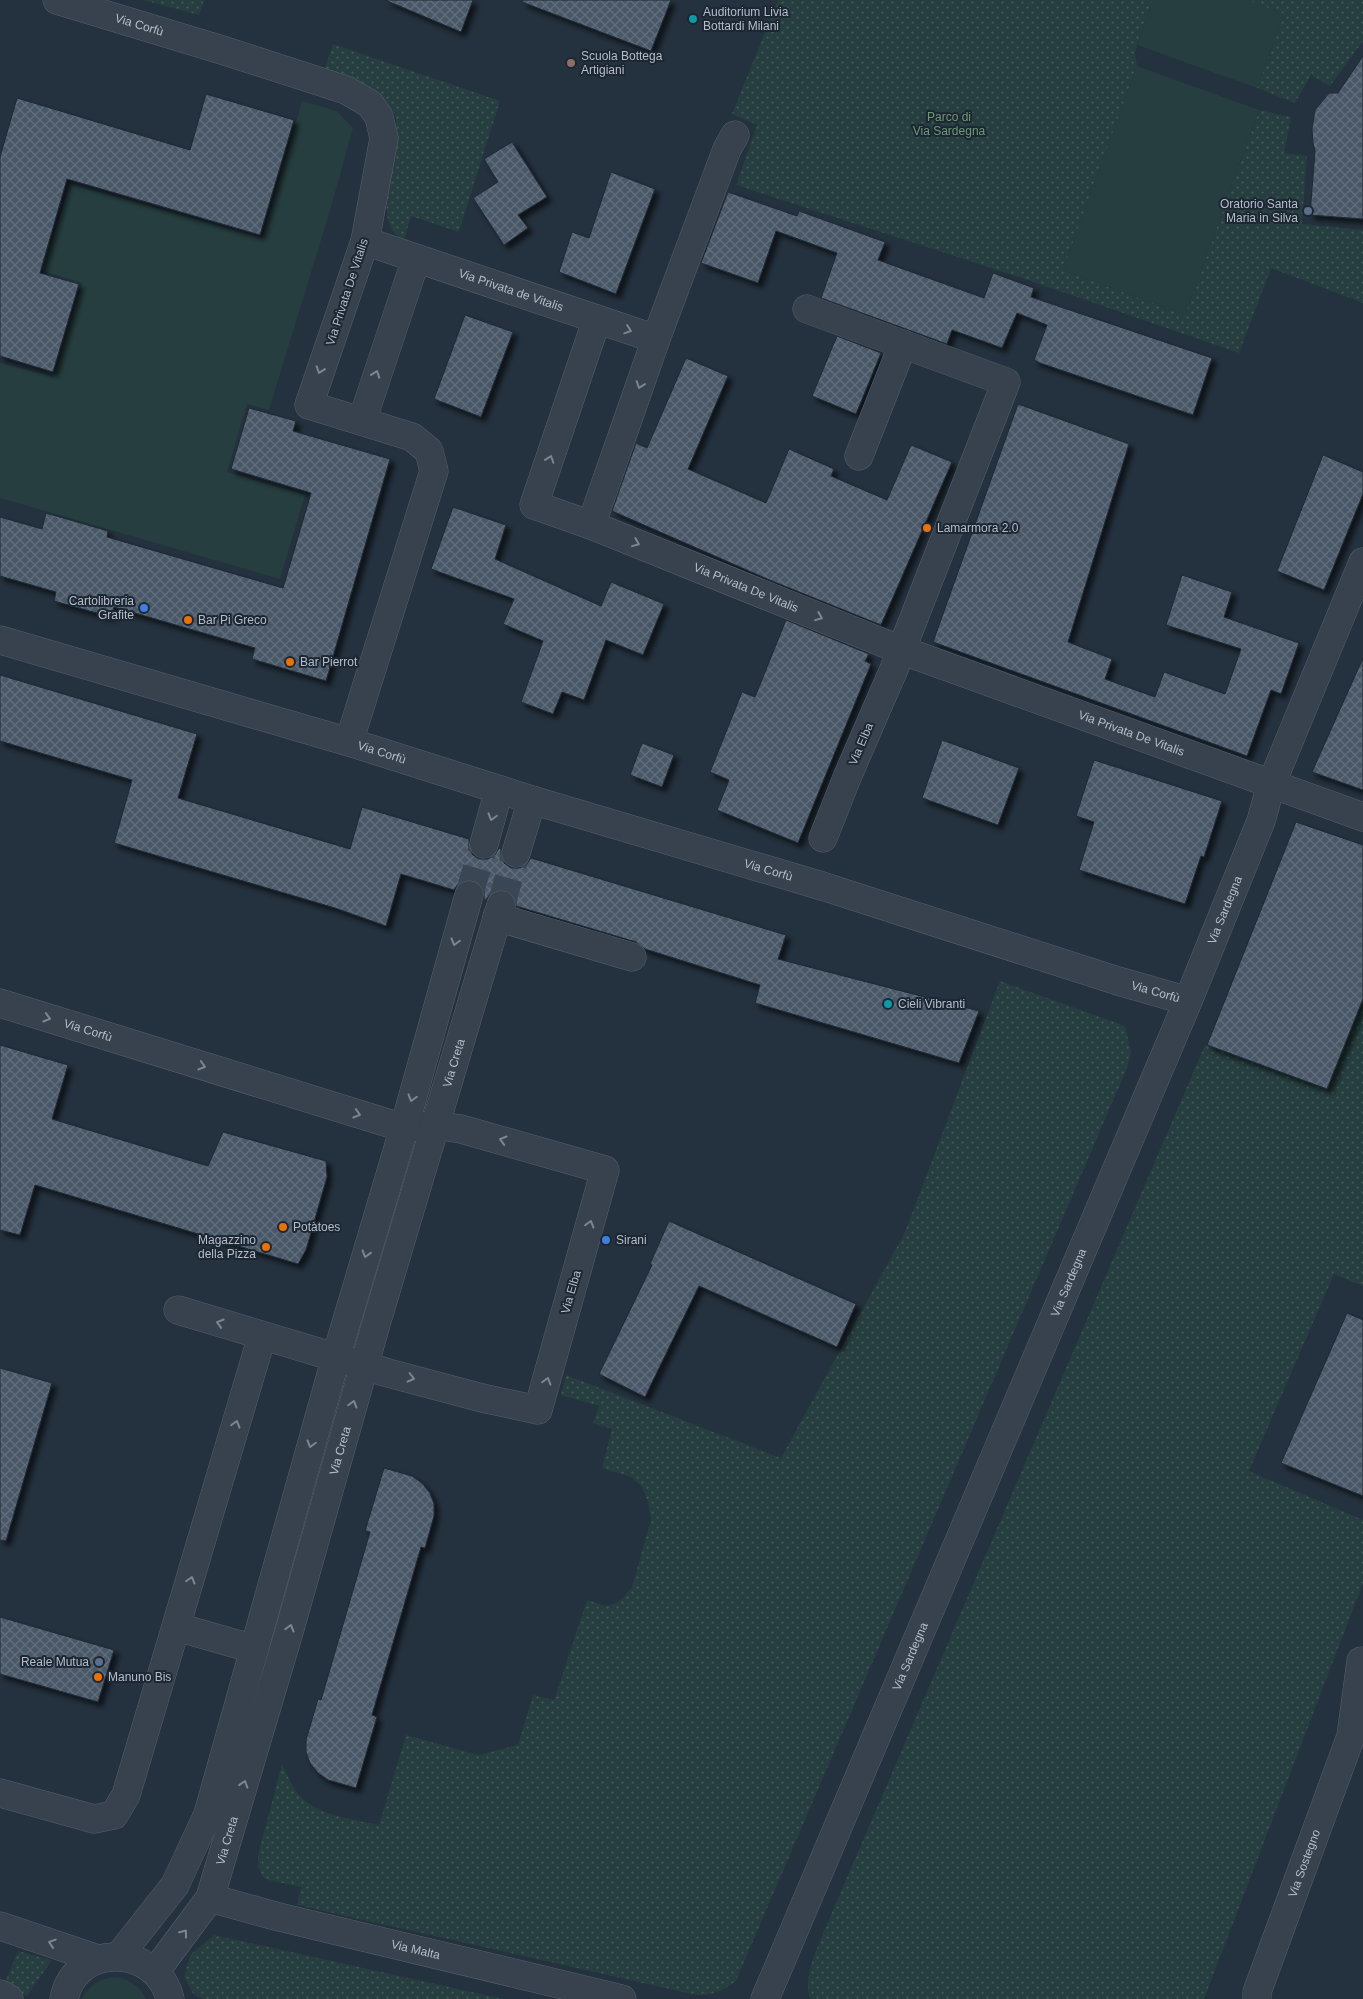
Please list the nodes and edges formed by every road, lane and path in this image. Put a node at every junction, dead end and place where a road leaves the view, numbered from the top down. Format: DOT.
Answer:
graph roads {
  1 [pos="57,0"];
  2 [pos="222,50"];
  3 [pos="735,135"];
  4 [pos="365,241"];
  5 [pos="416,259"];
  6 [pos="807,309"];
  7 [pos="597,319"];
  8 [pos="656,339"];
  9 [pos="902,344"];
  10 [pos="362,421"];
  11 [pos="412,437"];
  12 [pos="859,456"];
  13 [pos="591,525"];
  14 [pos="1363,562"];
  15 [pos="0,640"];
  16 [pos="901,650"];
  17 [pos="349,742"];
  18 [pos="1271,785"];
  19 [pos="499,790"];
  20 [pos="532,800"];
  21 [pos="1363,818"];
  22 [pos="823,838"];
  23 [pos="484,844"];
  24 [pos="516,853"];
  25 [pos="468,895"];
  26 [pos="632,957"];
  27 [pos="1188,1001"];
  28 [pos="0,1003"];
  29 [pos="435,1125"];
  30 [pos="404,1128"];
  31 [pos="178,1310"];
  32 [pos="262,1336"];
  33 [pos="336,1357"];
  34 [pos="364,1364"];
  35 [pos="177,1627"];
  36 [pos="254,1648"];
  37 [pos="1363,1655"];
  38 [pos="1357,1728"];
  39 [pos="0,1793"];
  40 [pos="210,1898"];
  41 [pos="0,1926"];
  42 [pos="108,1958"];
  43 [pos="155,1972"];
  44 [pos="0,1994"];
  45 [pos="1255,1997"];
  46 [pos="9,1999"];
  47 [pos="64,1999"];
  48 [pos="170,1999"];
  49 [pos="622,1999"];
  50 [pos="765,1999"];
  1 -- 2 [label="street, Via Corfù"];
  2 -- 4 [label="street, Via Privata De Vitalis"];
  3 -- 8 [label="street"];
  4 -- 5 [label="street, Via Privata de Vitalis"];
  4 -- 10 [label="street, Via Privata De Vitalis, one-way"];
  5 -- 7 [label="street, Via Privata de Vitalis"];
  10 -- 5 [label="street, one-way"];
  6 -- 9 [label="street"];
  7 -- 8 [label="street, Via Privata de Vitalis, one-way"];
  13 -- 7 [label="street, Via Privata De Vitalis, one-way"];
  8 -- 13 [label="street, one-way"];
  9 -- 12 [label="street"];
  9 -- 16 [label="street"];
  10 -- 11 [label="street, Via Privata De Vitalis"];
  11 -- 17 [label="street, Via Corfù"];
  13 -- 16 [label="street, Via Privata De Vitalis, one-way"];
  14 -- 18 [label="street, Via Sardegna"];
  15 -- 17 [label="street, Via Corfù"];
  16 -- 18 [label="street, Via Privata De Vitalis"];
  16 -- 22 [label="street, Via Elba"];
  17 -- 19 [label="street, Via Corfù"];
  18 -- 21 [label="street, Via Privata De Vitalis"];
  18 -- 27 [label="street, Via Sardegna"];
  19 -- 20 [label="street, Via Corfù"];
  19 -- 23 [label="street, one-way"];
  20 -- 24 [label="street"];
  20 -- 27 [label="street, Via Corfù"];
  25 -- 30 [label="street, one-way"];
  26 -- 29 [label="street, Via Creta"];
  27 -- 50 [label="street, Via Sardegna"];
  28 -- 30 [label="street, Via Corfù, one-way"];
  29 -- 30 [label="street, Via Corfù"];
  29 -- 34 [label="street, Via Creta"];
  34 -- 29 [label="street, Via Elba, one-way"];
  30 -- 33 [label="street, one-way"];
  32 -- 31 [label="street, one-way"];
  32 -- 33 [label="street"];
  35 -- 32 [label="street, one-way"];
  33 -- 34 [label="street"];
  33 -- 36 [label="street, one-way"];
  40 -- 34 [label="street, Via Creta, one-way"];
  35 -- 36 [label="street"];
  35 -- 39 [label="street"];
  36 -- 42 [label="street"];
  37 -- 38 [label="street, Via Sostegno"];
  38 -- 45 [label="street, Via Sostegno"];
  43 -- 40 [label="street, Via Creta, one-way"];
  40 -- 49 [label="street, Via Malta"];
  42 -- 41 [label="street, one-way"];
  42 -- 43 [label="street"];
  42 -- 47 [label="street"];
  43 -- 48 [label="street"];
  44 -- 46 [label="street"];
}
